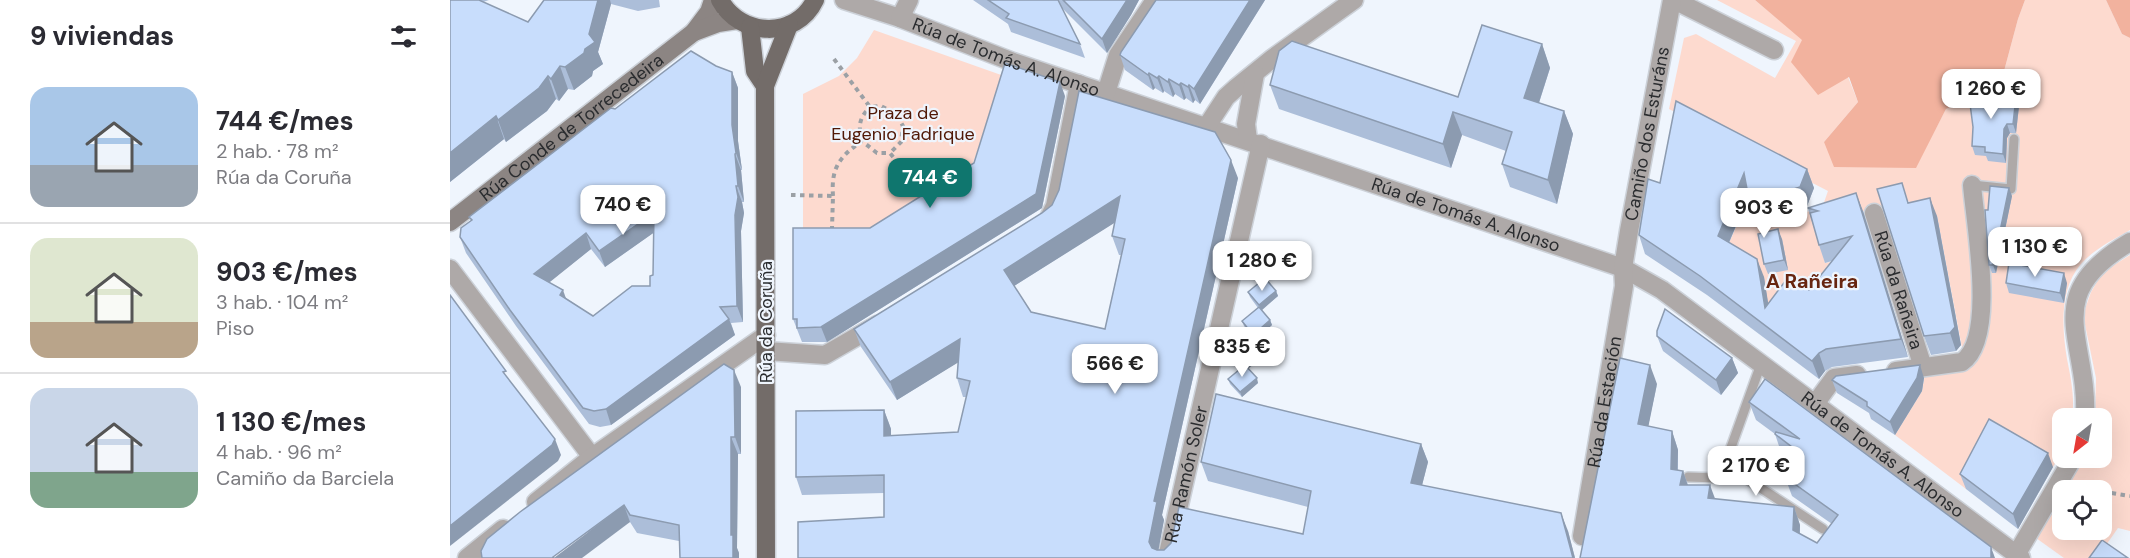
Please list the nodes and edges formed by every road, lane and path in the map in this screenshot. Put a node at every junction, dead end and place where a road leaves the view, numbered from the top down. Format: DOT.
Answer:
graph roads {
  1 [pos="713,0"];
  2 [pos="720,0"];
  3 [pos="815,0"];
  4 [pos="844,0"];
  5 [pos="909,0"];
  6 [pos="1155,0"];
  7 [pos="1354,0"];
  8 [pos="1673,0"];
  9 [pos="900,18"];
  10 [pos="743,23"];
  11 [pos="789,25"];
  12 [pos="694,32"];
  13 [pos="1774,50"];
  14 [pos="834,59"];
  15 [pos="1255,74"];
  16 [pos="1079,84"];
  17 [pos="765,86"];
  18 [pos="1106,93"];
  19 [pos="870,107"];
  20 [pos="1207,126"];
  21 [pos="2014,139"];
  22 [pos="862,141"];
  23 [pos="1254,142"];
  24 [pos="890,153"];
  25 [pos="1972,185"];
  26 [pos="922,193"];
  27 [pos="791,195"];
  28 [pos="833,196"];
  29 [pos="1874,213"];
  30 [pos="450,222"];
  31 [pos="832,228"];
  32 [pos="1034,228"];
  33 [pos="2130,242"];
  34 [pos="1623,268"];
  35 [pos="450,269"];
  36 [pos="892,315"];
  37 [pos="766,343"];
  38 [pos="1761,364"];
  39 [pos="1923,367"];
  40 [pos="1815,404"];
  41 [pos="2085,408"];
  42 [pos="592,457"];
  43 [pos="2067,468"];
  44 [pos="1688,477"];
  45 [pos="1720,478"];
  46 [pos="2112,491"];
  47 [pos="2130,496"];
  48 [pos="1823,529"];
  49 [pos="1582,541"];
  50 [pos="2018,556"];
  51 [pos="466,558"];
  52 [pos="766,558"];
  53 [pos="1167,558"];
  1 -- 12 [label="main road, Rúa Conde de Torrecedeira"];
  2 -- 10 [label="main road"];
  3 -- 11 [label="main road"];
  4 -- 9 [label="street, Rúa de Tomás A. Alonso"];
  5 -- 9 [label="street"];
  6 -- 18 [label="street"];
  7 -- 15 [label="street"];
  8 -- 13 [label="street"];
  8 -- 34 [label="street, Camiño dos Esturáns"];
  9 -- 16 [label="street, Rúa de Tomás A. Alonso"];
  10 -- 11 [label="main road"];
  10 -- 12 [label="main road, Rúa Conde de Torrecedeira"];
  10 -- 17 [label="main road, Rúa da Coruña"];
  11 -- 17 [label="main road, Rúa da Coruña"];
  12 -- 30 [label="main road, Rúa Conde de Torrecedeira"];
  14 -- 19 [label="path"];
  15 -- 20 [label="street"];
  15 -- 23 [label="street, Rúa Ramón Soler"];
  16 -- 18 [label="street, Rúa de Tomás A. Alonso"];
  16 -- 32 [label="street"];
  17 -- 37 [label="main road, Rúa da Coruña"];
  18 -- 20 [label="street, Rúa de Tomás A. Alonso"];
  19 -- 22 [label="path"];
  19 -- 24 [label="path"];
  20 -- 23 [label="street, Rúa de Tomás A. Alonso"];
  21 -- 25 [label="lane"];
  22 -- 24 [label="path"];
  22 -- 28 [label="path"];
  23 -- 34 [label="street, Rúa de Tomás A. Alonso"];
  23 -- 53 [label="street, Rúa Ramón Soler"];
  24 -- 26 [label="path"];
  25 -- 39 [label="street, Rúa da Rañeira"];
  27 -- 28 [label="path"];
  28 -- 31 [label="path"];
  29 -- 39 [label="street, Rúa da Rañeira"];
  33 -- 41 [label="street"];
  34 -- 38 [label="street, Rúa de Tomás A. Alonso"];
  34 -- 49 [label="street, Rúa da Estación"];
  35 -- 42 [label="street"];
  36 -- 37 [label="street"];
  37 -- 42 [label="street"];
  37 -- 52 [label="main road, Rúa da Coruña"];
  38 -- 40 [label="street, Rúa de Tomás A. Alonso"];
  38 -- 45 [label="lane"];
  39 -- 40 [label="street, Rúa da Rañeira"];
  40 -- 50 [label="street, Rúa de Tomás A. Alonso"];
  42 -- 51 [label="street"];
  43 -- 50 [label="street"];
  44 -- 45 [label="lane"];
  45 -- 48 [label="lane"];
  46 -- 47 [label="path"];
}
